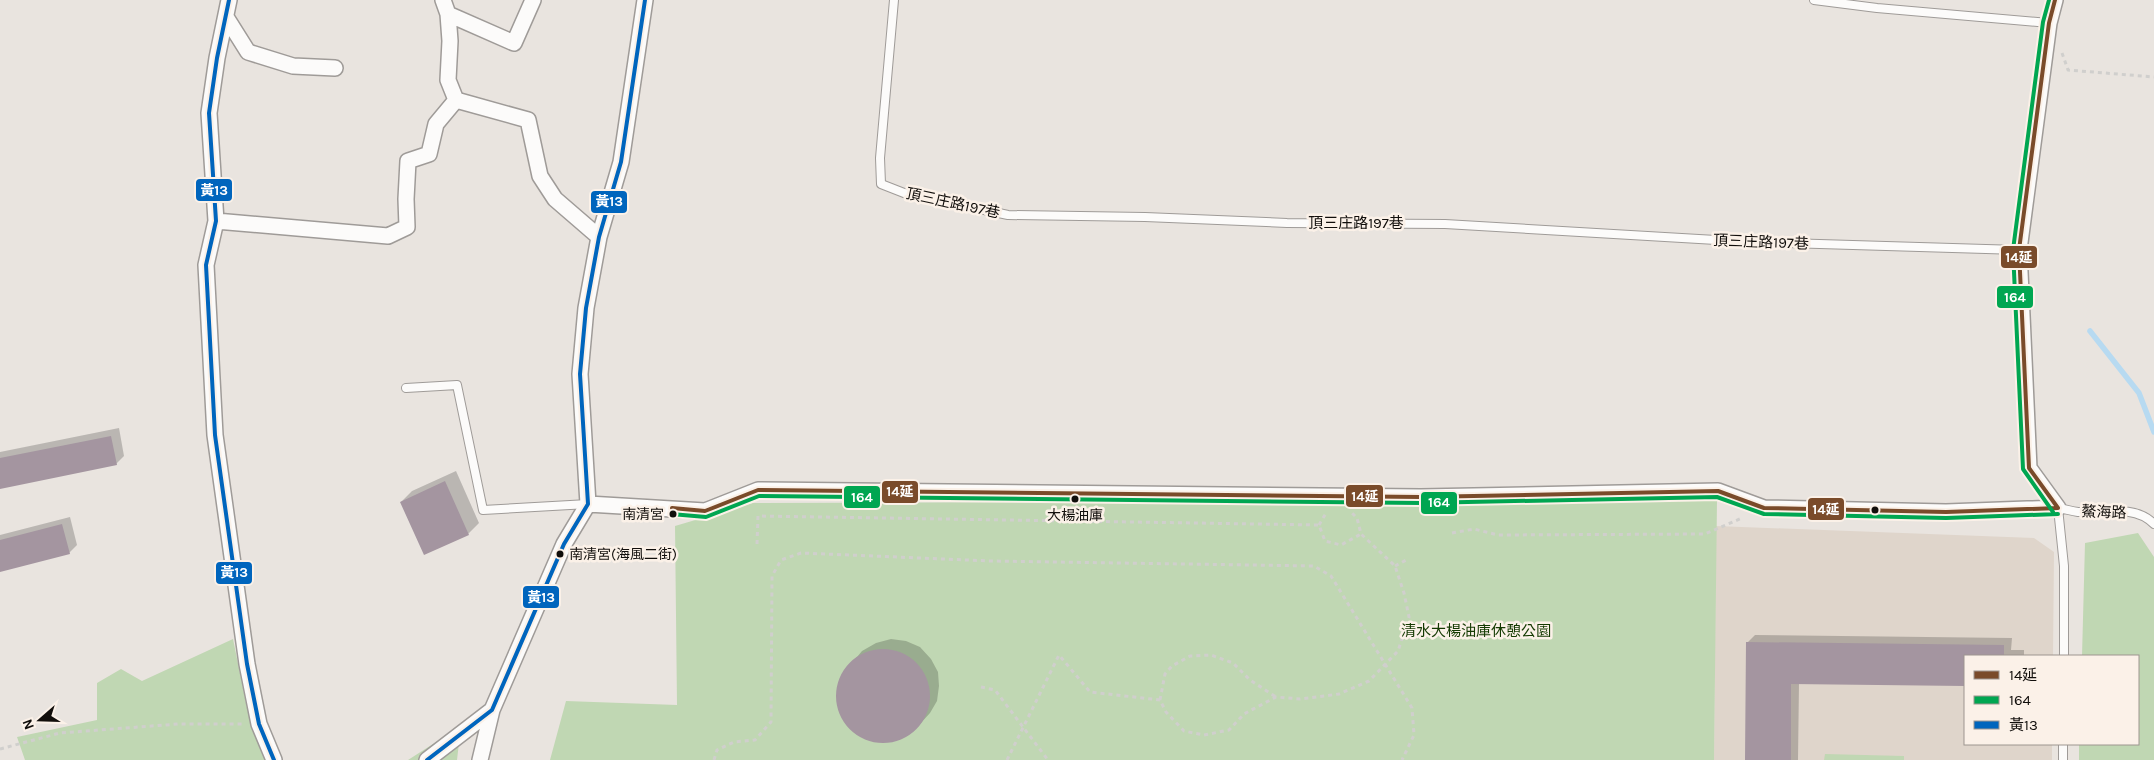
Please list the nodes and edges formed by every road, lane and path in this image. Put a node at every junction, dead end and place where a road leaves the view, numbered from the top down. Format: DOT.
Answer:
graph roads {
  1 [pos="229,0"];
  2 [pos="533,0"];
  3 [pos="645,0"];
  4 [pos="894,0"];
  5 [pos="1814,0"];
  6 [pos="2055,0"];
  7 [pos="446,7"];
  8 [pos="226,17"];
  9 [pos="2049,23"];
  10 [pos="335,68"];
  11 [pos="2154,77"];
  12 [pos="456,100"];
  13 [pos="216,221"];
  14 [pos="599,237"];
  15 [pos="2019,250"];
  16 [pos="406,388"];
  17 [pos="588,504"];
  18 [pos="1328,508"];
  19 [pos="1347,508"];
  20 [pos="1764,508"];
  21 [pos="2058,508"];
  22 [pos="2154,524"];
  23 [pos="1319,525"];
  24 [pos="1452,533"];
  25 [pos="1361,534"];
  26 [pos="758,544"];
  27 [pos="1408,559"];
  28 [pos="1395,566"];
  29 [pos="2064,655"];
  30 [pos="1385,664"];
  31 [pos="981,687"];
  32 [pos="1276,697"];
  33 [pos="1160,700"];
  34 [pos="492,710"];
  35 [pos="259,724"];
  36 [pos="2063,745"];
  37 [pos="0,749"];
  38 [pos="274,760"];
  39 [pos="427,760"];
  40 [pos="480,760"];
  41 [pos="714,760"];
  42 [pos="1007,760"];
  43 [pos="1048,760"];
  44 [pos="1402,760"];
  45 [pos="2063,760"];
  1 -- 8 [label="street"];
  2 -- 7 [label="street"];
  3 -- 14 [label="street"];
  4 -- 15 [label="lane, 頂三庄路197巷"];
  5 -- 9 [label="lane"];
  6 -- 9 [label="street"];
  7 -- 12 [label="street"];
  8 -- 10 [label="street"];
  8 -- 13 [label="street"];
  9 -- 11 [label="path"];
  9 -- 15 [label="street"];
  12 -- 13 [label="street"];
  12 -- 14 [label="street"];
  13 -- 35 [label="street"];
  14 -- 17 [label="street"];
  15 -- 21 [label="street"];
  16 -- 17 [label="lane"];
  17 -- 20 [label="street, 鰲海路"];
  17 -- 34 [label="street"];
  18 -- 23 [label="path"];
  19 -- 25 [label="path"];
  20 -- 21 [label="street, 鰲海路"];
  20 -- 24 [label="path"];
  21 -- 22 [label="lane, 鰲海路"];
  21 -- 29 [label="lane"];
  23 -- 25 [label="path"];
  23 -- 26 [label="path"];
  25 -- 28 [label="path"];
  27 -- 28 [label="path"];
  28 -- 30 [label="path"];
  30 -- 32 [label="path"];
  30 -- 41 [label="path"];
  30 -- 44 [label="path"];
  31 -- 43 [label="path"];
  32 -- 33 [label="path"];
  32 -- 33 [label="path"];
  33 -- 42 [label="path"];
  34 -- 39 [label="street"];
  34 -- 40 [label="street"];
  35 -- 37 [label="path"];
  35 -- 38 [label="street"];
  36 -- 45 [label="lane"];
}
